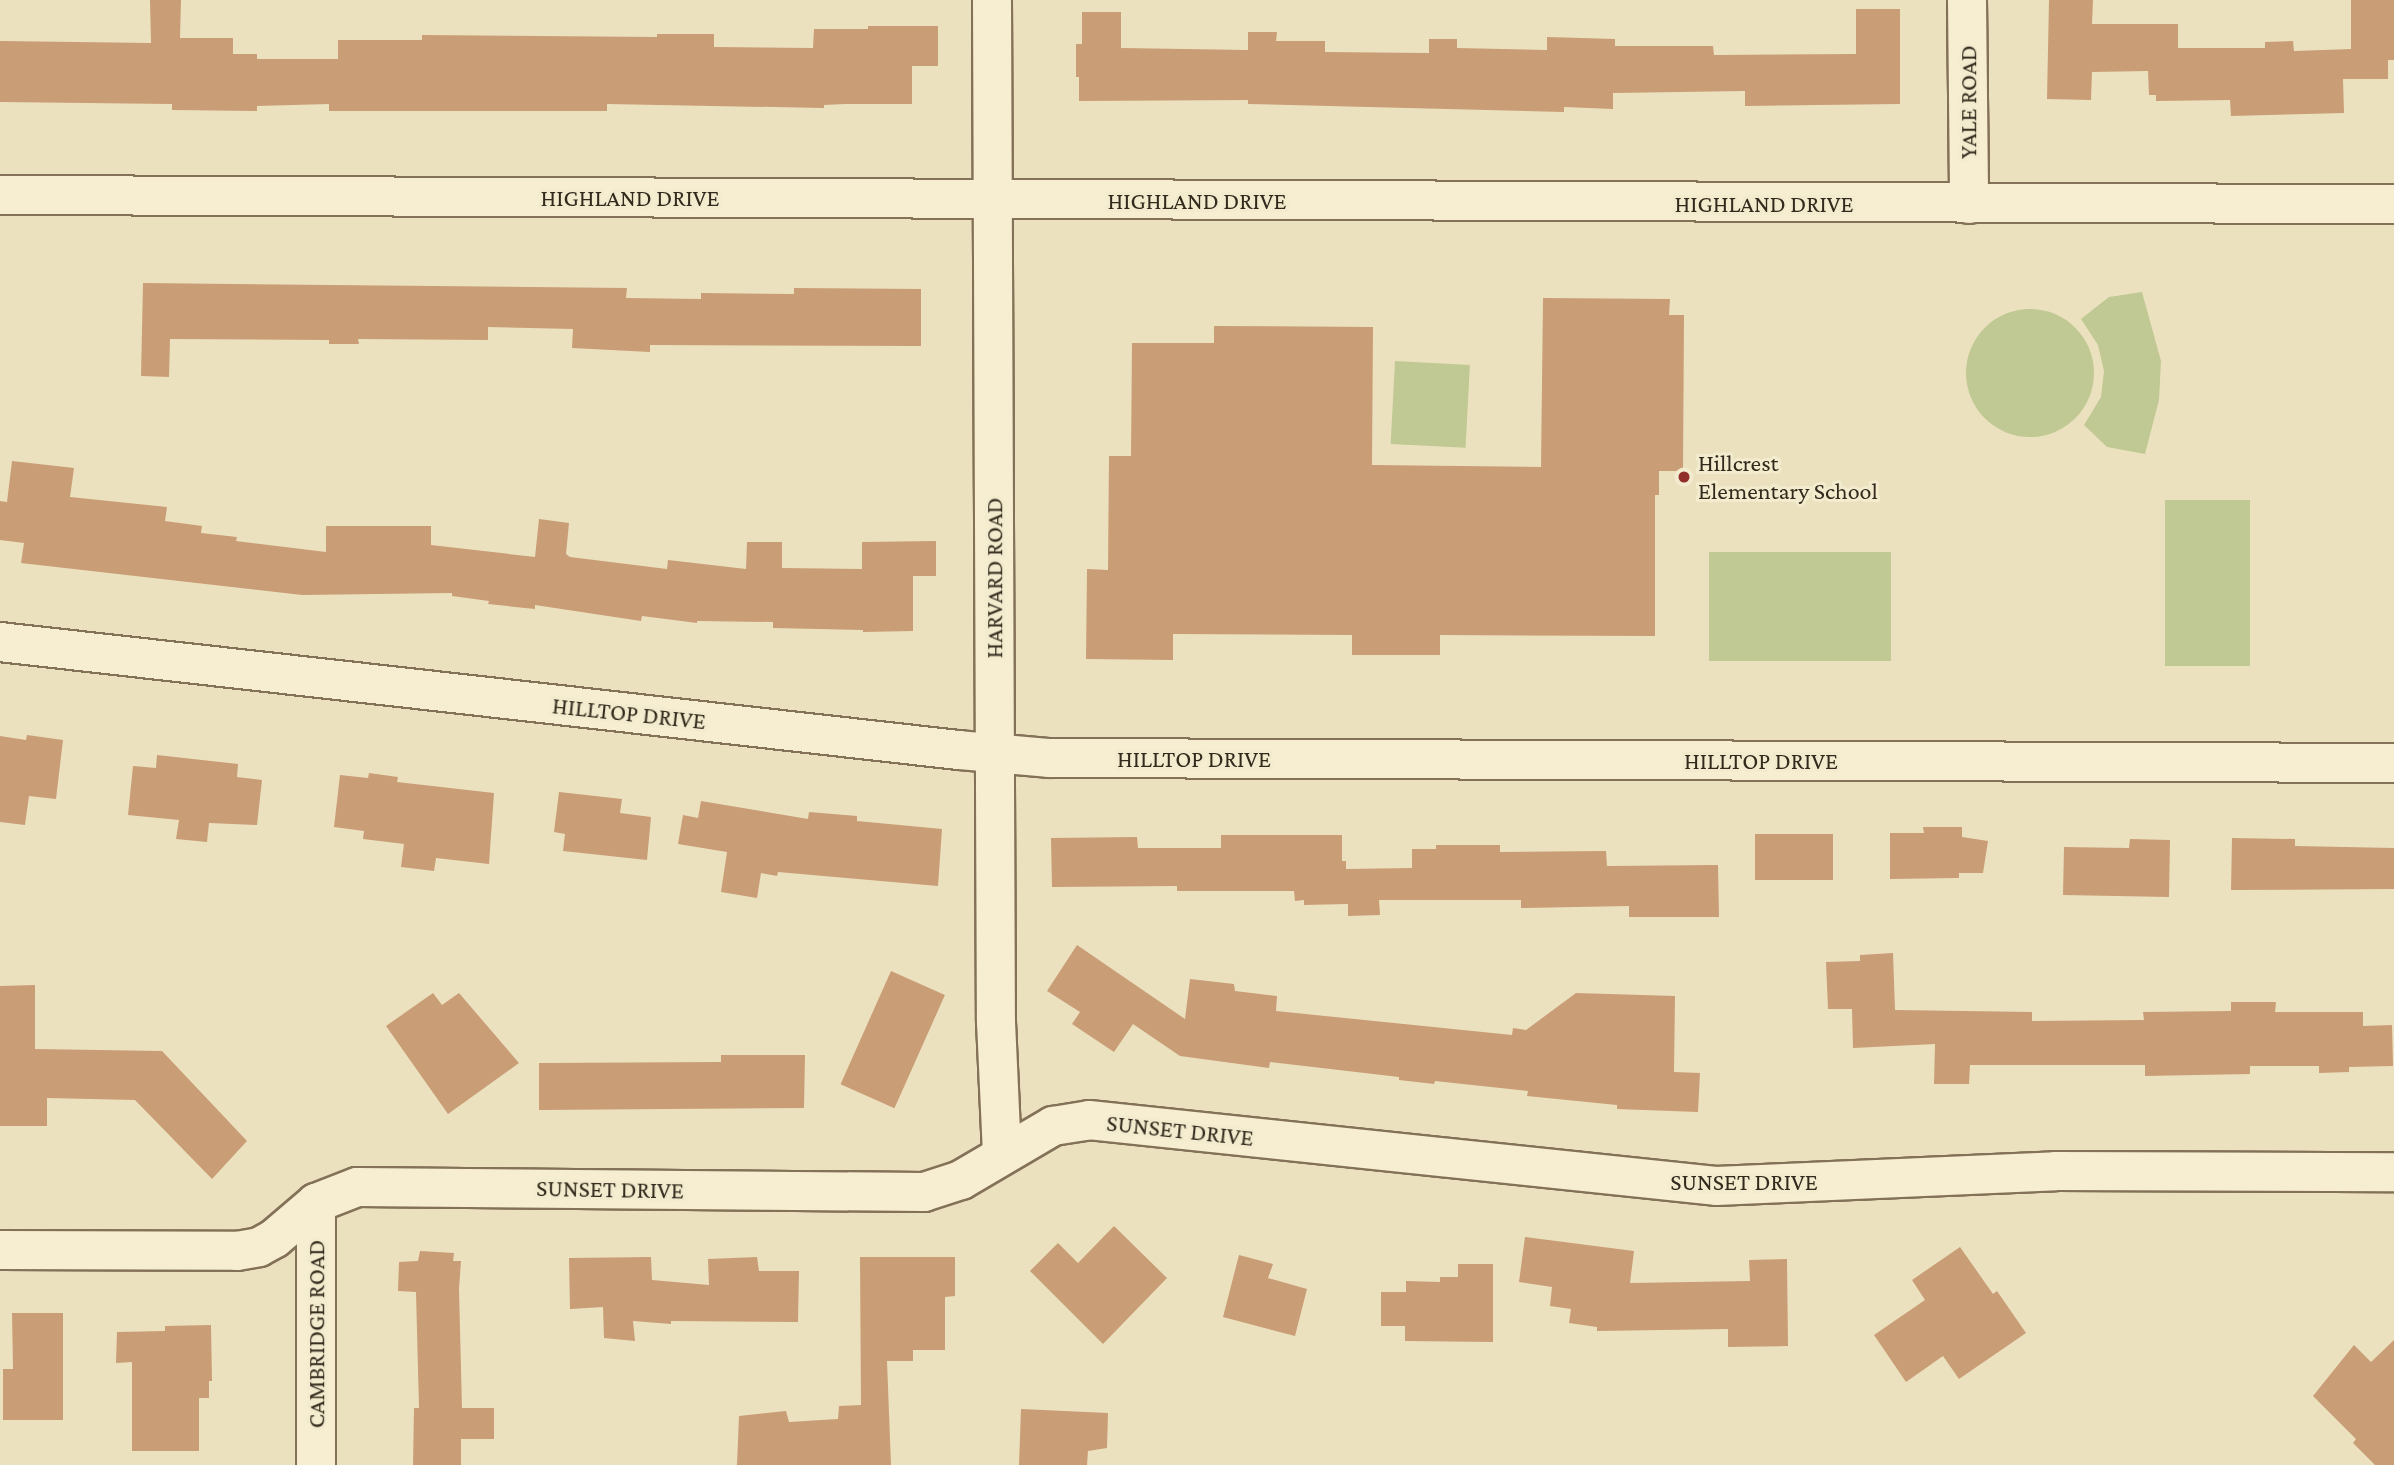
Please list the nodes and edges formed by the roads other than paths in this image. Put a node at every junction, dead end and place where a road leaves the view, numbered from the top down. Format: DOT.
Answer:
graph roads {
  1 [pos="992,0"];
  2 [pos="1968,0"];
  3 [pos="0,195"];
  4 [pos="992,200"];
  5 [pos="1969,204"];
  6 [pos="2394,204"];
  7 [pos="0,642"];
  8 [pos="995,754"];
  9 [pos="2394,763"];
  10 [pos="1002,1155"];
  11 [pos="2394,1172"];
  12 [pos="316,1203"];
  13 [pos="0,1250"];
  14 [pos="316,1465"];
  1 -- 4 [label="street, HARVARD ROAD"];
  2 -- 5 [label="street, YALE ROAD"];
  3 -- 4 [label="street, HIGHLAND DRIVE"];
  4 -- 5 [label="street, HIGHLAND DRIVE"];
  4 -- 8 [label="street, HARVARD ROAD"];
  5 -- 6 [label="street, HIGHLAND DRIVE"];
  7 -- 8 [label="street, HILLTOP DRIVE"];
  8 -- 9 [label="street, HILLTOP DRIVE"];
  8 -- 10 [label="street, HARVARD ROAD"];
  10 -- 11 [label="street, SUNSET DRIVE"];
  10 -- 12 [label="street, SUNSET DRIVE"];
  12 -- 13 [label="street, SUNSET DRIVE"];
  12 -- 14 [label="street, CAMBRIDGE ROAD"];
}
